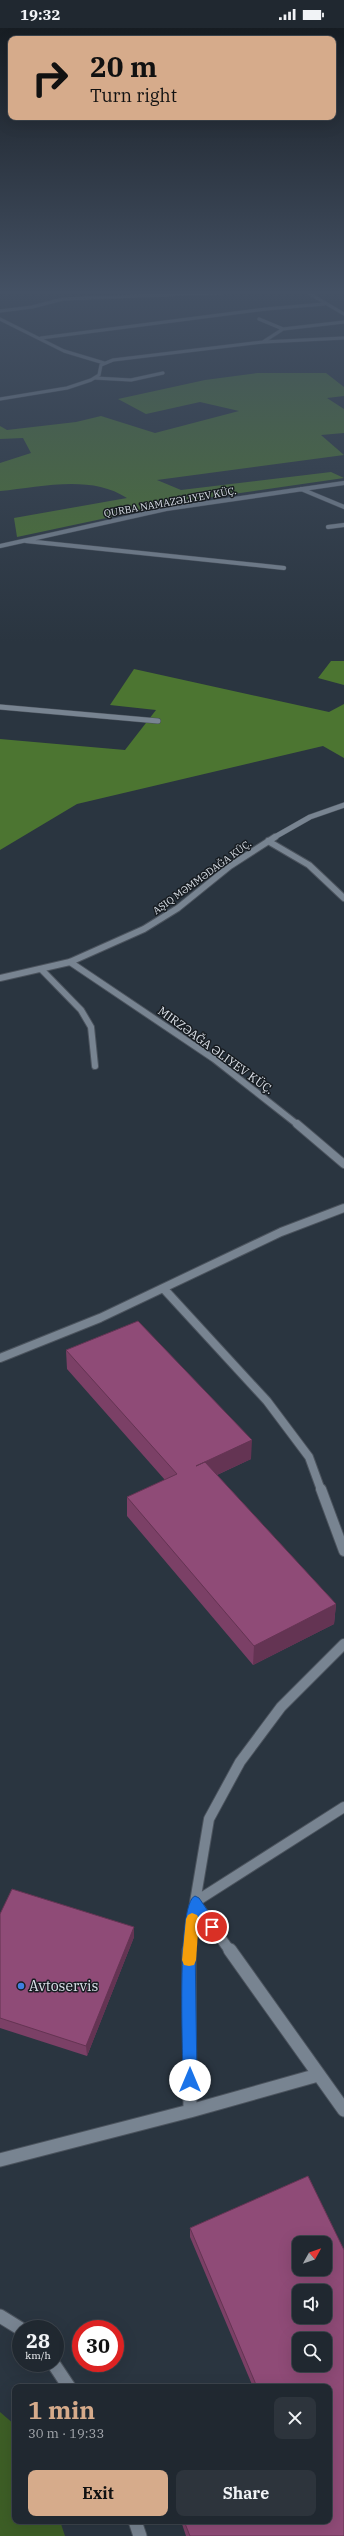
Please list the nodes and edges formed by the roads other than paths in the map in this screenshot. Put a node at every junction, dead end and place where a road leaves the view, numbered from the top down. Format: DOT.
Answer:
graph roads {
  1 [pos="344,483"];
  2 [pos="301,489"];
  3 [pos="344,506"];
  4 [pos="344,525"];
  5 [pos="328,527"];
  6 [pos="24,540"];
  7 [pos="0,546"];
  8 [pos="284,568"];
  9 [pos="0,707"];
  10 [pos="158,721"];
  11 [pos="344,805"];
  12 [pos="268,841"];
  13 [pos="344,898"];
  14 [pos="70,962"];
  15 [pos="41,969"];
  16 [pos="0,978"];
  17 [pos="95,1066"];
  18 [pos="344,1164"];
  19 [pos="344,1208"];
  20 [pos="164,1289"];
  21 [pos="0,1358"];
  22 [pos="344,1551"];
  23 [pos="344,1644"];
  24 [pos="344,1807"];
  25 [pos="195,1902"];
  26 [pos="318,2075"];
  27 [pos="344,2110"];
  28 [pos="190,2111"];
  29 [pos="0,2160"];
  30 [pos="0,2316"];
  31 [pos="12,2323"];
  32 [pos="59,2372"];
  33 [pos="67,2384"];
  34 [pos="136,2524"];
  35 [pos="140,2536"];
  1 -- 2 [label="street, QURBA NAMAZƏLIYEV KÜÇ."];
  2 -- 3 [label="street"];
  2 -- 6 [label="street, QURBA NAMAZƏLIYEV KÜÇ."];
  4 -- 5 [label="street"];
  6 -- 7 [label="street, QURBA NAMAZƏLIYEV KÜÇ."];
  6 -- 8 [label="street"];
  9 -- 10 [label="street"];
  11 -- 12 [label="street"];
  12 -- 13 [label="street"];
  12 -- 14 [label="street"];
  14 -- 15 [label="street"];
  14 -- 18 [label="street, MIRZƏAĞA ƏLIYEV KÜÇ."];
  15 -- 16 [label="street"];
  15 -- 17 [label="street"];
  19 -- 20 [label="street"];
  20 -- 21 [label="street"];
  20 -- 22 [label="street"];
  23 -- 25 [label="street"];
  24 -- 25 [label="street"];
  25 -- 26 [label="street"];
  25 -- 28 [label="street"];
  26 -- 27 [label="street"];
  26 -- 28 [label="street"];
  28 -- 29 [label="street"];
  30 -- 31 [label="street"];
  32 -- 33 [label="street"];
  34 -- 35 [label="street"];
}
